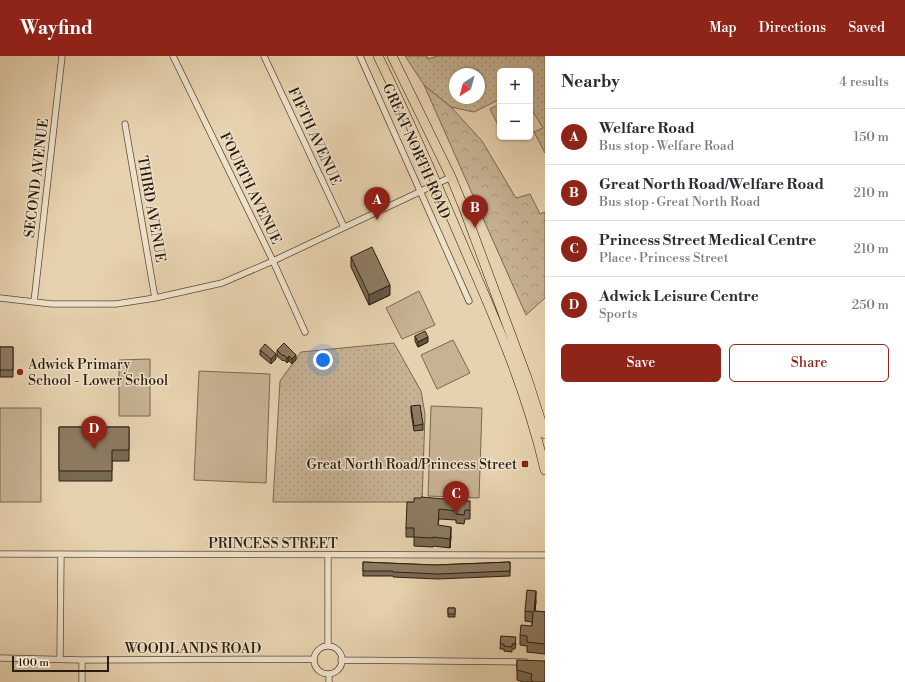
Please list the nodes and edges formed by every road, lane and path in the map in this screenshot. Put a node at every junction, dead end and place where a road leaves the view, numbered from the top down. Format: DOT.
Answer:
graph roads {
  1 [pos="62,56"];
  2 [pos="173,56"];
  3 [pos="264,56"];
  4 [pos="360,56"];
  5 [pos="378,56"];
  6 [pos="392,56"];
  7 [pos="125,124"];
  8 [pos="451,177"];
  9 [pos="437,184"];
  10 [pos="421,192"];
  11 [pos="344,227"];
  12 [pos="273,261"];
  13 [pos="0,298"];
  14 [pos="155,298"];
  15 [pos="469,300"];
  16 [pos="34,302"];
  17 [pos="306,332"];
  18 [pos="545,434"];
  19 [pos="545,470"];
  20 [pos="0,554"];
  21 [pos="61,554"];
  22 [pos="328,555"];
  23 [pos="545,555"];
  24 [pos="328,646"];
  25 [pos="0,658"];
  26 [pos="60,659"];
  27 [pos="314,659"];
  28 [pos="82,660"];
  29 [pos="342,660"];
  30 [pos="532,662"];
  31 [pos="329,674"];
  32 [pos="82,682"];
  33 [pos="329,682"];
  1 -- 16 [label="street, SECOND AVENUE"];
  2 -- 12 [label="street, FOURTH AVENUE"];
  3 -- 11 [label="street, FIFTH AVENUE"];
  4 -- 10 [label="street, GREAT NORTH ROAD"];
  5 -- 9 [label="highway, GREAT NORTH ROAD"];
  6 -- 8 [label="highway, GREAT NORTH ROAD"];
  7 -- 14 [label="street, THIRD AVENUE"];
  8 -- 9 [label="street"];
  8 -- 18 [label="highway, GREAT NORTH ROAD"];
  9 -- 10 [label="street"];
  9 -- 19 [label="highway, GREAT NORTH ROAD"];
  10 -- 11 [label="street"];
  10 -- 15 [label="street, GREAT NORTH ROAD"];
  11 -- 12 [label="street"];
  12 -- 14 [label="street"];
  12 -- 17 [label="street, FOURTH AVENUE"];
  13 -- 16 [label="street"];
  14 -- 16 [label="street"];
  20 -- 21 [label="street, PRINCESS STREET"];
  21 -- 22 [label="street, PRINCESS STREET"];
  21 -- 26 [label="street"];
  22 -- 23 [label="street, PRINCESS STREET"];
  22 -- 24 [label="street"];
  24 -- 27 [label="street"];
  24 -- 29 [label="street"];
  25 -- 26 [label="street, WOODLANDS ROAD"];
  26 -- 28 [label="street, WOODLANDS ROAD"];
  27 -- 28 [label="street, WOODLANDS ROAD"];
  27 -- 31 [label="street"];
  28 -- 32 [label="street"];
  29 -- 30 [label="street"];
  29 -- 31 [label="street"];
  31 -- 33 [label="street"];
}
